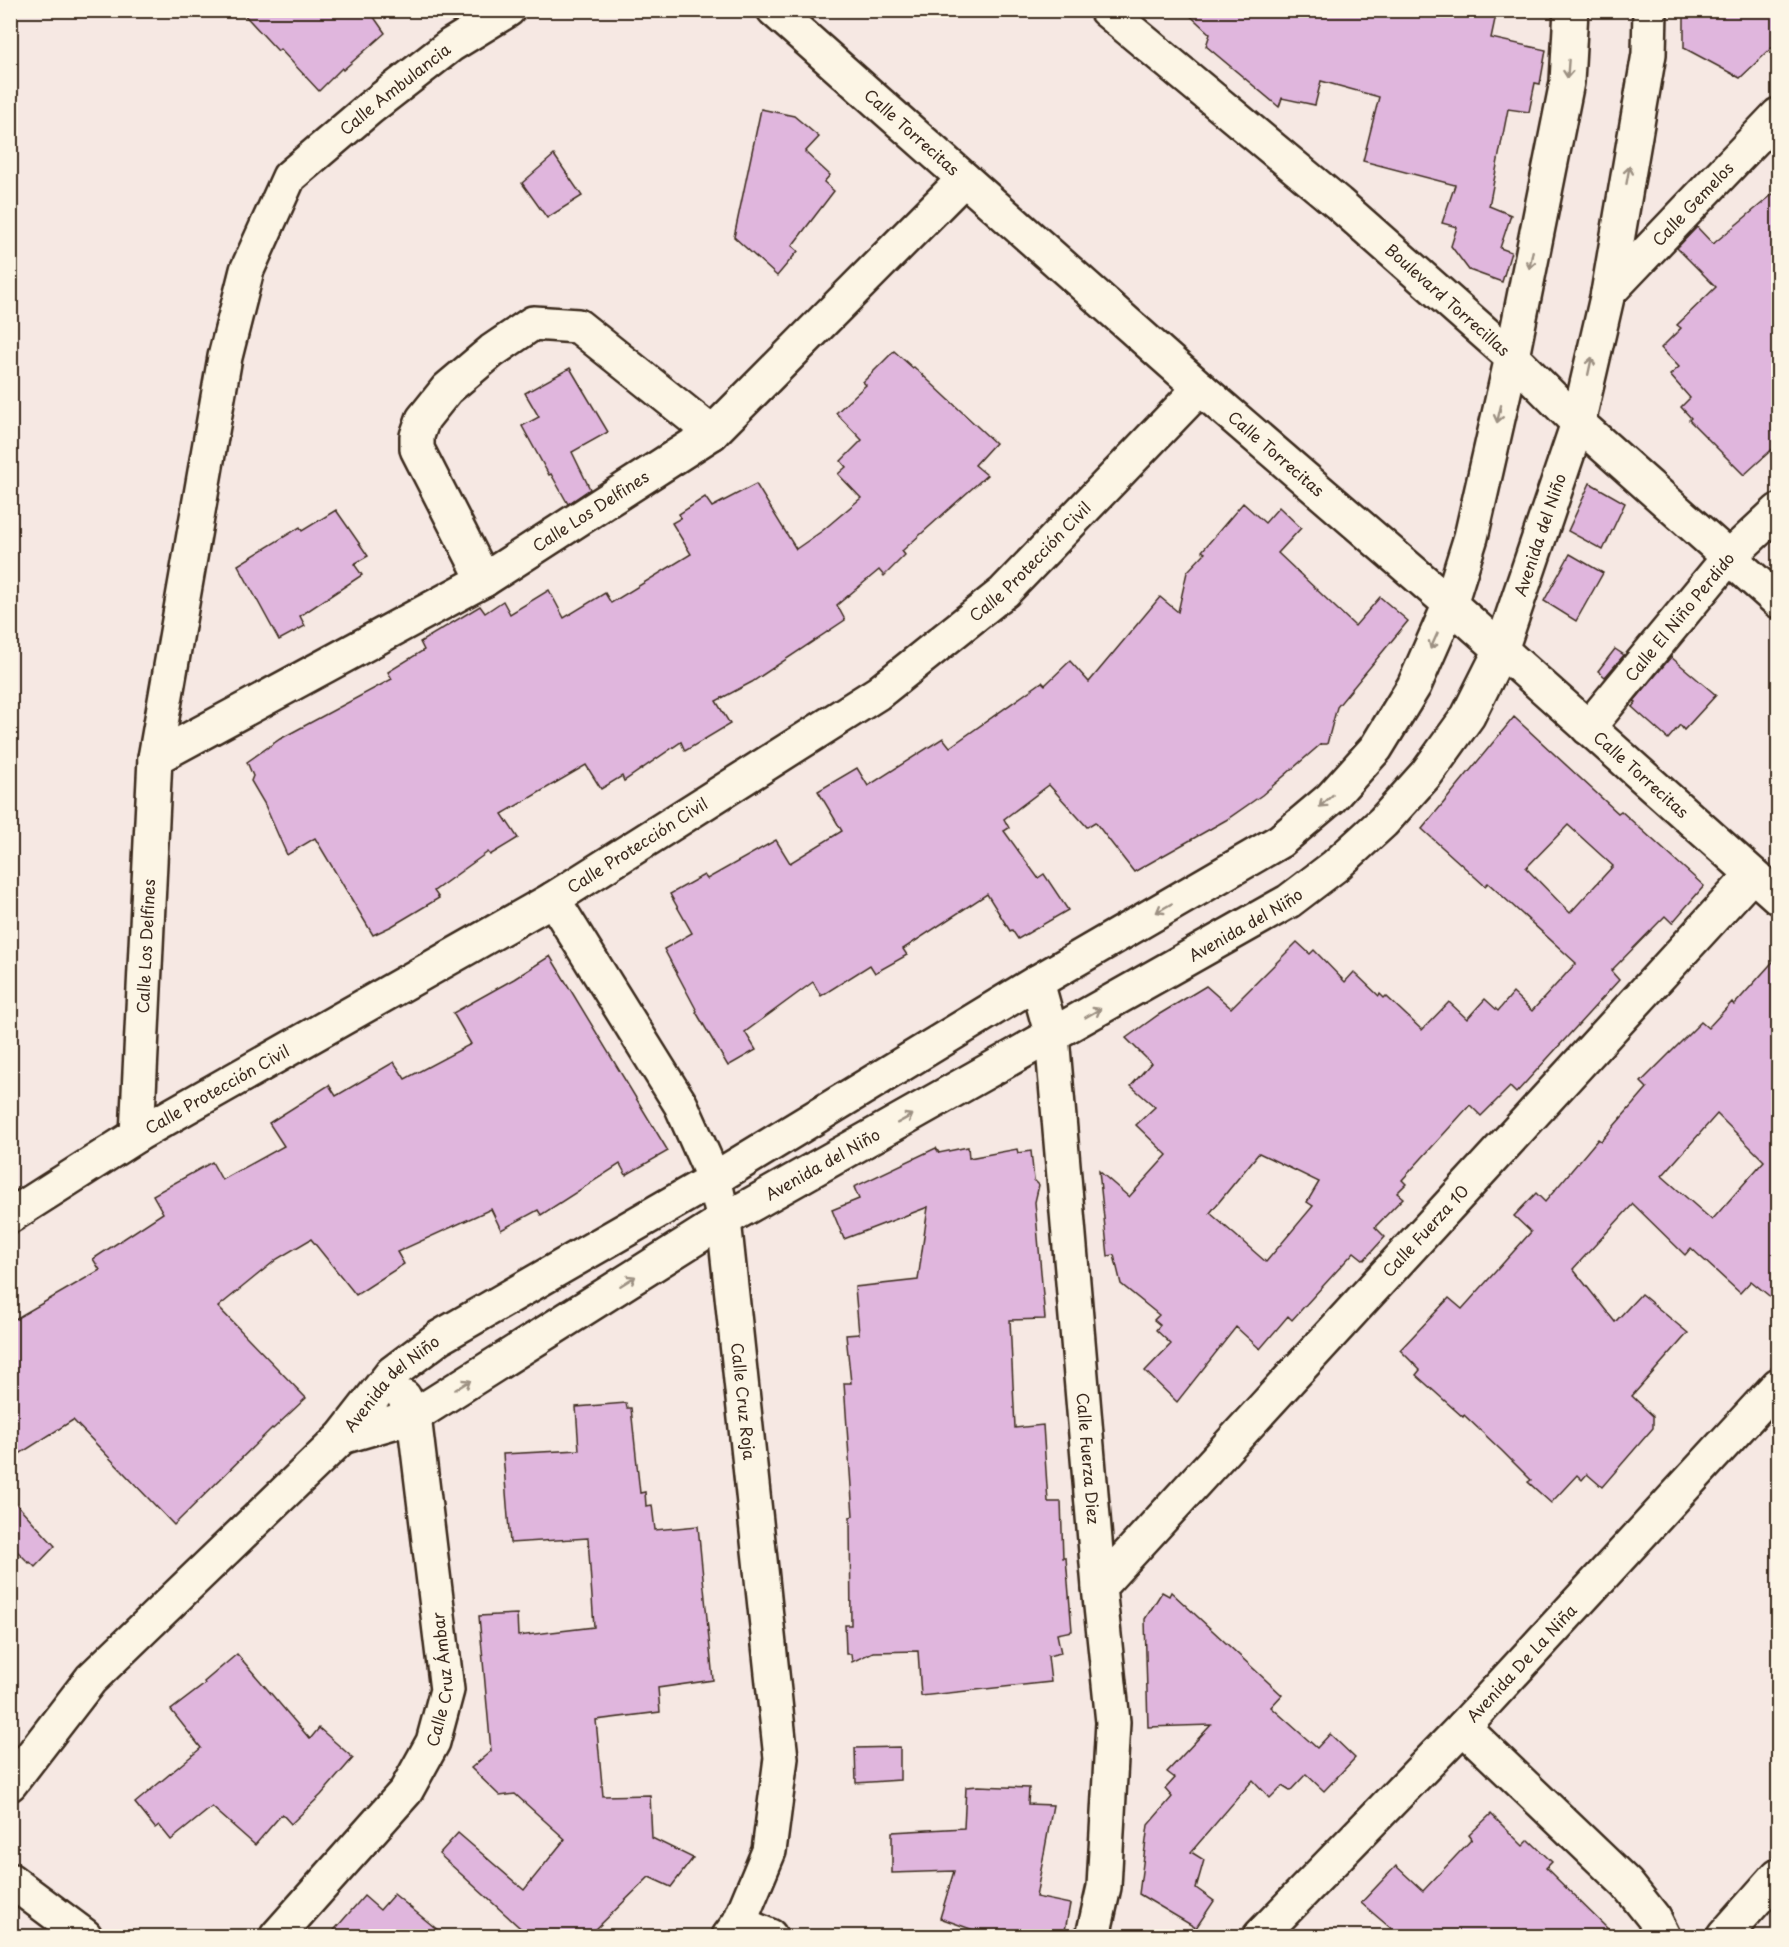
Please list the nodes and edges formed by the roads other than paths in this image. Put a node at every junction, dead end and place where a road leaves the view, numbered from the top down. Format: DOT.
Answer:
graph roads {
  1 [pos="508,10"];
  2 [pos="774,10"];
  3 [pos="1106,10"];
  4 [pos="1571,10"];
  5 [pos="1650,10"];
  6 [pos="1779,116"];
  7 [pos="289,177"];
  8 [pos="964,179"];
  9 [pos="1608,293"];
  10 [pos="1512,357"];
  11 [pos="1200,388"];
  12 [pos="1578,423"];
  13 [pos="712,433"];
  14 [pos="1779,511"];
  15 [pos="1729,557"];
  16 [pos="484,580"];
  17 [pos="1779,601"];
  18 [pos="1450,604"];
  19 [pos="1501,650"];
  20 [pos="1588,729"];
  21 [pos="155,758"];
  22 [pos="1752,874"];
  23 [pos="1779,897"];
  24 [pos="553,899"];
  25 [pos="1037,982"];
  26 [pos="1052,1036"];
  27 [pos="137,1135"];
  28 [pos="714,1179"];
  29 [pos="18,1203"];
  30 [pos="724,1220"];
  31 [pos="392,1373"];
  32 [pos="1779,1385"];
  33 [pos="414,1416"];
  34 [pos="342,1437"];
  35 [pos="1099,1587"];
  36 [pos="1463,1727"];
  37 [pos="10,1784"];
  38 [pos="1779,1875"];
  39 [pos="10,1880"];
  40 [pos="734,1930"];
  41 [pos="85,1936"];
  42 [pos="277,1936"];
  43 [pos="770,1936"];
  44 [pos="1093,1936"];
  45 [pos="1260,1936"];
  46 [pos="1663,1936"];
  47 [pos="1724,1936"];
  1 -- 7 [label="street, Calle Ambulancia"];
  2 -- 8 [label="street, Calle Torrecitas"];
  3 -- 10 [label="street, Boulevard Torrecillas"];
  4 -- 10 [label="street, Avenida del Niño, one-way"];
  9 -- 5 [label="street, Avenida del Niño, one-way"];
  6 -- 9 [label="street, Calle Gemelos"];
  7 -- 21 [label="street, Calle Los Delfines"];
  8 -- 11 [label="street, Calle Torrecitas"];
  8 -- 13 [label="street, Calle Los Delfines"];
  12 -- 9 [label="street, Avenida del Niño, one-way"];
  10 -- 12 [label="street, Boulevard Torrecillas"];
  10 -- 18 [label="street, Avenida del Niño, one-way"];
  11 -- 18 [label="street, Calle Torrecitas"];
  11 -- 24 [label="street, Calle Protección Civil"];
  12 -- 15 [label="street, Boulevard Torrecillas"];
  12 -- 19 [label="street, Avenida del Niño"];
  13 -- 16 [label="street, Calle Los Delfines"];
  13 -- 16 [label="street"];
  14 -- 15 [label="street, Calle El Niño Perdido"];
  15 -- 17 [label="street, Boulevard Torrecillas"];
  15 -- 20 [label="street, Calle El Niño Perdido"];
  16 -- 21 [label="street, Calle Los Delfines"];
  18 -- 19 [label="street, Calle Torrecitas"];
  18 -- 25 [label="street, Avenida del Niño, one-way"];
  19 -- 20 [label="street, Calle Torrecitas"];
  26 -- 19 [label="street, Avenida del Niño, one-way"];
  20 -- 22 [label="street, Calle Torrecitas"];
  21 -- 27 [label="street, Calle Los Delfines"];
  22 -- 23 [label="street, Calle Torrecitas"];
  22 -- 35 [label="street, Calle Fuerza 10"];
  24 -- 27 [label="street, Calle Protección Civil"];
  24 -- 28 [label="street, Calle Cruz Roja"];
  25 -- 26 [label="street, Calle Fuerza Diez"];
  25 -- 28 [label="street, Avenida del Niño"];
  30 -- 26 [label="street, Avenida del Niño, one-way"];
  26 -- 35 [label="street, Calle Fuerza Diez"];
  27 -- 29 [label="street, Calle Protección Civil"];
  28 -- 30 [label="street, Calle Cruz Roja"];
  28 -- 31 [label="street, Avenida del Niño"];
  33 -- 30 [label="street, Avenida del Niño, one-way"];
  30 -- 40 [label="street, Calle Cruz Roja"];
  31 -- 33 [label="street, Calle Cruz Ámbar"];
  31 -- 34 [label="street, Avenida del Niño"];
  32 -- 36 [label="street, Avenida De La Niña"];
  33 -- 34 [label="street, Avenida del Niño"];
  33 -- 42 [label="street, Calle Cruz Ámbar"];
  34 -- 37 [label="street, Avenida del Niño"];
  35 -- 44 [label="street, Calle Fuerza Diez"];
  36 -- 45 [label="street, Avenida De La Niña"];
  36 -- 46 [label="street"];
  38 -- 47 [label="street"];
  39 -- 41 [label="street"];
  40 -- 43 [label="street"];
}
